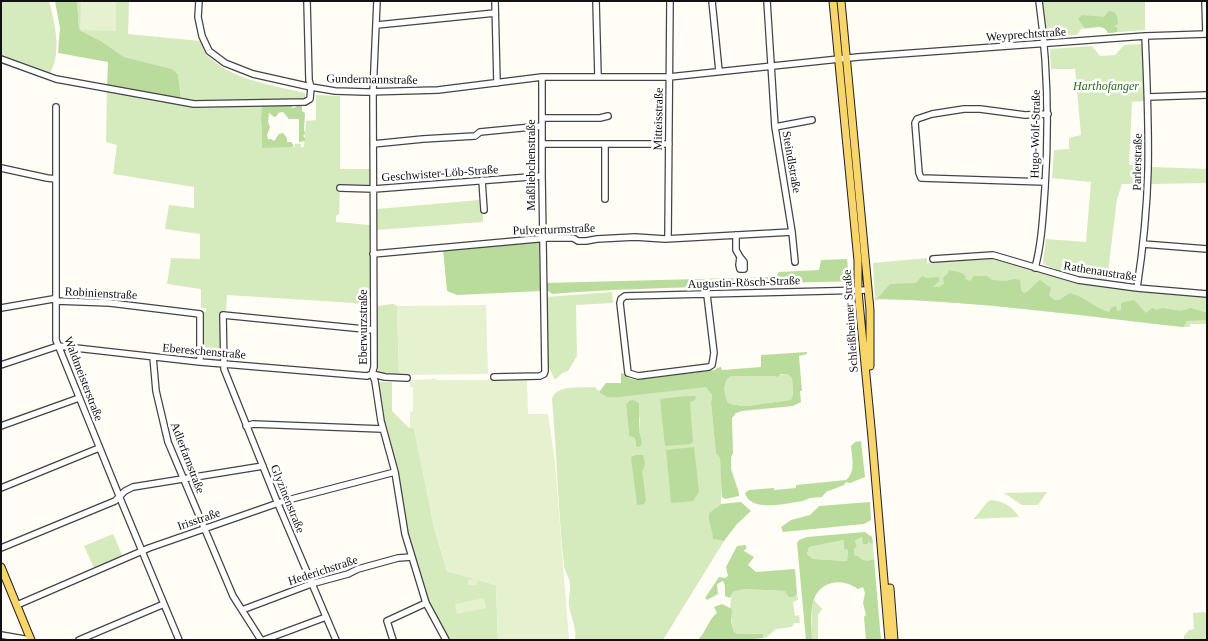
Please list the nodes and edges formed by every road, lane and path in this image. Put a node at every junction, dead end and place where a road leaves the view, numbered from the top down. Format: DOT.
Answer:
graph roads {
  1 [pos="198,1"];
  2 [pos="307,1"];
  3 [pos="377,1"];
  4 [pos="495,1"];
  5 [pos="596,1"];
  6 [pos="670,1"];
  7 [pos="712,1"];
  8 [pos="767,1"];
  9 [pos="833,1"];
  10 [pos="841,1"];
  11 [pos="1039,1"];
  12 [pos="1205,1"];
  13 [pos="495,13"];
  14 [pos="377,25"];
  15 [pos="1206,34"];
  16 [pos="1145,36"];
  17 [pos="1044,43"];
  18 [pos="843,58"];
  19 [pos="1,59"];
  20 [pos="771,66"];
  21 [pos="719,71"];
  22 [pos="542,77"];
  23 [pos="598,77"];
  24 [pos="669,77"];
  25 [pos="497,83"];
  26 [pos="311,87"];
  27 [pos="373,92"];
  28 [pos="1207,95"];
  29 [pos="1148,97"];
  30 [pos="56,108"];
  31 [pos="1048,114"];
  32 [pos="608,116"];
  33 [pos="542,118"];
  34 [pos="812,120"];
  35 [pos="542,126"];
  36 [pos="774,126"];
  37 [pos="374,144"];
  38 [pos="542,144"];
  39 [pos="605,144"];
  40 [pos="669,144"];
  41 [pos="1,168"];
  42 [pos="542,176"];
  43 [pos="56,179"];
  44 [pos="482,180"];
  45 [pos="1045,182"];
  46 [pos="340,188"];
  47 [pos="374,189"];
  48 [pos="604,199"];
  49 [pos="484,210"];
  50 [pos="792,232"];
  51 [pos="736,234"];
  52 [pos="668,238"];
  53 [pos="543,239"];
  54 [pos="1143,244"];
  55 [pos="1207,249"];
  56 [pos="373,254"];
  57 [pos="740,257"];
  58 [pos="933,259"];
  59 [pos="795,262"];
  60 [pos="1035,268"];
  61 [pos="1137,288"];
  62 [pos="868,290"];
  63 [pos="858,291"];
  64 [pos="1207,294"];
  65 [pos="707,295"];
  66 [pos="56,301"];
  67 [pos="1,308"];
  68 [pos="374,330"];
  69 [pos="58,346"];
  70 [pos="153,357"];
  71 [pos="200,362"];
  72 [pos="223,364"];
  73 [pos="1,365"];
  74 [pos="372,374"];
  75 [pos="494,377"];
  76 [pos="406,378"];
  77 [pos="79,398"];
  78 [pos="1,426"];
  79 [pos="246,426"];
  80 [pos="382,429"];
  81 [pos="99,448"];
  82 [pos="263,466"];
  83 [pos="395,472"];
  84 [pos="183,480"];
  85 [pos="1,488"];
  86 [pos="120,497"];
  87 [pos="278,504"];
  88 [pos="204,529"];
  89 [pos="1,548"];
  90 [pos="142,551"];
  91 [pos="412,557"];
  92 [pos="1,567"];
  93 [pos="311,584"];
  94 [pos="426,603"];
  95 [pos="164,604"];
  96 [pos="17,605"];
  97 [pos="242,610"];
  98 [pos="326,617"];
  99 [pos="1,635"];
  100 [pos="30,640"];
  101 [pos="79,640"];
  102 [pos="179,640"];
  103 [pos="262,640"];
  104 [pos="336,640"];
  105 [pos="393,640"];
  106 [pos="446,640"];
  107 [pos="889,640"];
  108 [pos="894,640"];
  1 -- 26 [label="street"];
  2 -- 26 [label="street"];
  3 -- 14 [label="street, Eberwurzstraße"];
  4 -- 13 [label="street"];
  5 -- 23 [label="street"];
  6 -- 24 [label="street, Mitteisstraße"];
  7 -- 21 [label="street"];
  8 -- 20 [label="street, Steindlstraße"];
  9 -- 18 [label="main road, Schleißheimer Straße"];
  10 -- 18 [label="main road, Schleißheimer Straße"];
  11 -- 17 [label="street, Hugo-Wolf-Straße"];
  12 -- 15 [label="street"];
  13 -- 14 [label="street"];
  13 -- 25 [label="street"];
  14 -- 27 [label="street, Eberwurzstraße"];
  15 -- 16 [label="street, Weyprechtstraße"];
  16 -- 17 [label="street, Weyprechtstraße"];
  16 -- 29 [label="street, Parlerstraße"];
  17 -- 18 [label="street, Weyprechtstraße"];
  17 -- 31 [label="street, Hugo-Wolf-Straße"];
  18 -- 20 [label="street, Weyprechtstraße"];
  18 -- 62 [label="main road, Schleißheimer Straße"];
  18 -- 63 [label="main road, Schleißheimer Straße"];
  19 -- 26 [label="street, Gundermannstraße"];
  20 -- 21 [label="street, Gundermannstraße"];
  20 -- 36 [label="street, Steindlstraße"];
  21 -- 24 [label="street, Gundermannstraße"];
  22 -- 23 [label="street, Gundermannstraße"];
  22 -- 25 [label="street, Gundermannstraße"];
  22 -- 33 [label="street, Maßliebchenstraße"];
  23 -- 24 [label="street, Gundermannstraße"];
  24 -- 40 [label="street, Mitteisstraße"];
  25 -- 27 [label="street, Gundermannstraße"];
  26 -- 27 [label="street, Gundermannstraße"];
  27 -- 37 [label="street, Eberwurzstraße"];
  28 -- 29 [label="street"];
  29 -- 54 [label="street, Parlerstraße"];
  30 -- 43 [label="street, Waldmeisterstraße"];
  31 -- 45 [label="street, Hugo-Wolf-Straße"];
  31 -- 45 [label="street"];
  32 -- 33 [label="street"];
  33 -- 35 [label="street, Maßliebchenstraße"];
  34 -- 36 [label="street"];
  35 -- 37 [label="street"];
  35 -- 38 [label="street, Maßliebchenstraße"];
  36 -- 50 [label="street, Steindlstraße"];
  37 -- 47 [label="street, Eberwurzstraße"];
  38 -- 39 [label="street"];
  38 -- 42 [label="street, Maßliebchenstraße"];
  39 -- 40 [label="street"];
  39 -- 48 [label="street"];
  40 -- 52 [label="street, Mitteisstraße"];
  41 -- 43 [label="street"];
  42 -- 44 [label="street, Geschwister-Löb-Straße"];
  42 -- 53 [label="street, Maßliebchenstraße"];
  43 -- 66 [label="street, Waldmeisterstraße"];
  44 -- 47 [label="street, Geschwister-Löb-Straße"];
  44 -- 49 [label="street"];
  45 -- 60 [label="street, Hugo-Wolf-Straße"];
  46 -- 47 [label="street, Geschwister-Löb-Straße"];
  47 -- 56 [label="street, Eberwurzstraße"];
  50 -- 51 [label="street, Pulverturmstraße"];
  50 -- 59 [label="street, Steindlstraße"];
  51 -- 52 [label="street, Pulverturmstraße"];
  51 -- 57 [label="street"];
  52 -- 53 [label="street, Pulverturmstraße"];
  53 -- 56 [label="street, Pulverturmstraße"];
  53 -- 75 [label="street, Maßliebchenstraße"];
  54 -- 55 [label="street"];
  54 -- 61 [label="street, Parlerstraße"];
  56 -- 68 [label="street, Eberwurzstraße"];
  58 -- 60 [label="street, Rathenaustraße"];
  60 -- 61 [label="street, Rathenaustraße"];
  61 -- 64 [label="street, Rathenaustraße"];
  62 -- 63 [label="street, Augustin-Rösch-Straße"];
  62 -- 108 [label="main road, Schleißheimer Straße"];
  63 -- 65 [label="street, Augustin-Rösch-Straße"];
  63 -- 107 [label="main road, Schleißheimer Straße"];
  65 -- 65 [label="street, Augustin-Rösch-Straße"];
  66 -- 67 [label="street, Robinienstraße"];
  66 -- 69 [label="street, Waldmeisterstraße"];
  66 -- 71 [label="street, Robinienstraße"];
  68 -- 72 [label="street"];
  68 -- 74 [label="street, Eberwurzstraße"];
  69 -- 70 [label="street, Ebereschenstraße"];
  69 -- 73 [label="street, Ebereschenstraße"];
  69 -- 77 [label="street, Waldmeisterstraße"];
  70 -- 71 [label="street, Ebereschenstraße"];
  70 -- 84 [label="street, Adlerfarnstraße"];
  71 -- 72 [label="street, Ebereschenstraße"];
  72 -- 74 [label="street, Ebereschenstraße"];
  72 -- 79 [label="street, Glyzinenstraße"];
  74 -- 76 [label="street, Ebereschenstraße"];
  74 -- 80 [label="street, Eberwurzstraße"];
  77 -- 78 [label="street"];
  77 -- 81 [label="street, Waldmeisterstraße"];
  79 -- 80 [label="street"];
  79 -- 82 [label="street, Glyzinenstraße"];
  80 -- 83 [label="street, Eberwurzstraße"];
  81 -- 85 [label="street"];
  81 -- 86 [label="street, Waldmeisterstraße"];
  82 -- 84 [label="street"];
  82 -- 87 [label="street, Glyzinenstraße"];
  83 -- 87 [label="street, Irisstraße"];
  83 -- 91 [label="street, Eberwurzstraße"];
  84 -- 86 [label="street"];
  84 -- 88 [label="street, Adlerfarnstraße"];
  86 -- 89 [label="street"];
  86 -- 90 [label="street, Waldmeisterstraße"];
  87 -- 88 [label="street, Irisstraße"];
  87 -- 93 [label="street, Glyzinenstraße"];
  88 -- 90 [label="street, Irisstraße"];
  88 -- 97 [label="street, Adlerfarnstraße"];
  90 -- 95 [label="street, Waldmeisterstraße"];
  90 -- 96 [label="street, Irisstraße"];
  91 -- 93 [label="street, Hederichstraße"];
  91 -- 94 [label="street, Eberwurzstraße"];
  92 -- 96 [label="main road"];
  93 -- 97 [label="street, Hederichstraße"];
  93 -- 98 [label="street, Glyzinenstraße"];
  94 -- 105 [label="street"];
  94 -- 106 [label="street, Eberwurzstraße"];
  95 -- 101 [label="street"];
  95 -- 102 [label="street, Waldmeisterstraße"];
  96 -- 100 [label="main road"];
  97 -- 103 [label="street, Adlerfarnstraße"];
  98 -- 103 [label="street"];
  98 -- 104 [label="street, Glyzinenstraße"];
  99 -- 100 [label="street"];
}
